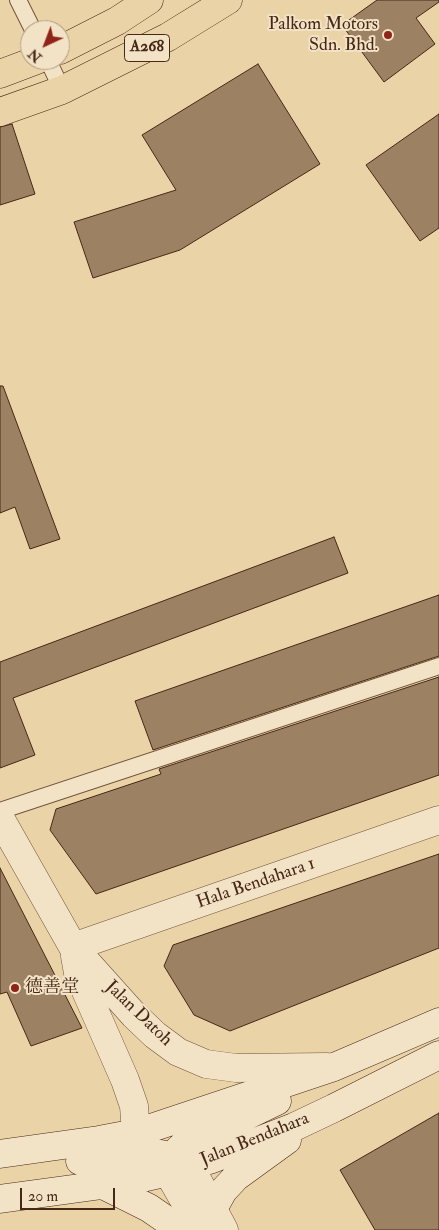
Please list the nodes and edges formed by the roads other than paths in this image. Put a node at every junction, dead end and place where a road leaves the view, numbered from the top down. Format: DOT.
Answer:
graph roads {
  1 [pos="18,0"];
  2 [pos="149,0"];
  3 [pos="228,0"];
  4 [pos="28,20"];
  5 [pos="70,45"];
  6 [pos="20,66"];
  7 [pos="53,70"];
  8 [pos="0,74"];
  9 [pos="62,90"];
  10 [pos="0,112"];
  11 [pos="439,666"];
  12 [pos="0,810"];
  13 [pos="0,818"];
  14 [pos="439,820"];
  15 [pos="73,947"];
  16 [pos="439,1022"];
  17 [pos="439,1055"];
  18 [pos="334,1067"];
  19 [pos="334,1108"];
  20 [pos="136,1133"];
  21 [pos="0,1154"];
  22 [pos="0,1158"];
  23 [pos="177,1165"];
  24 [pos="103,1185"];
  25 [pos="0,1199"];
  26 [pos="213,1223"];
  27 [pos="181,1230"];
  1 -- 4 [label="lane"];
  2 -- 5 [label="main road, A268"];
  3 -- 9 [label="main road, A268"];
  6 -- 8 [label="main road"];
  7 -- 9 [label="lane"];
  9 -- 10 [label="main road, A268"];
  11 -- 12 [label="lane"];
  13 -- 15 [label="main road, Jalan Datoh"];
  14 -- 15 [label="main road, Hala Bendahara 1"];
  15 -- 18 [label="main road, Jalan Datoh"];
  15 -- 20 [label="main road, Jalan Datoh"];
  16 -- 18 [label="main road"];
  17 -- 19 [label="main road, Jalan Bendahara"];
  18 -- 20 [label="main road"];
  18 -- 23 [label="main road"];
  19 -- 23 [label="main road, Jalan Bendahara"];
  19 -- 26 [label="main road"];
  20 -- 21 [label="main road"];
  22 -- 23 [label="main road"];
  23 -- 24 [label="main road, Jalan Bendahara"];
  23 -- 26 [label="main road"];
  24 -- 25 [label="main road, Jalan Bendahara"];
  24 -- 27 [label="main road"];
}
